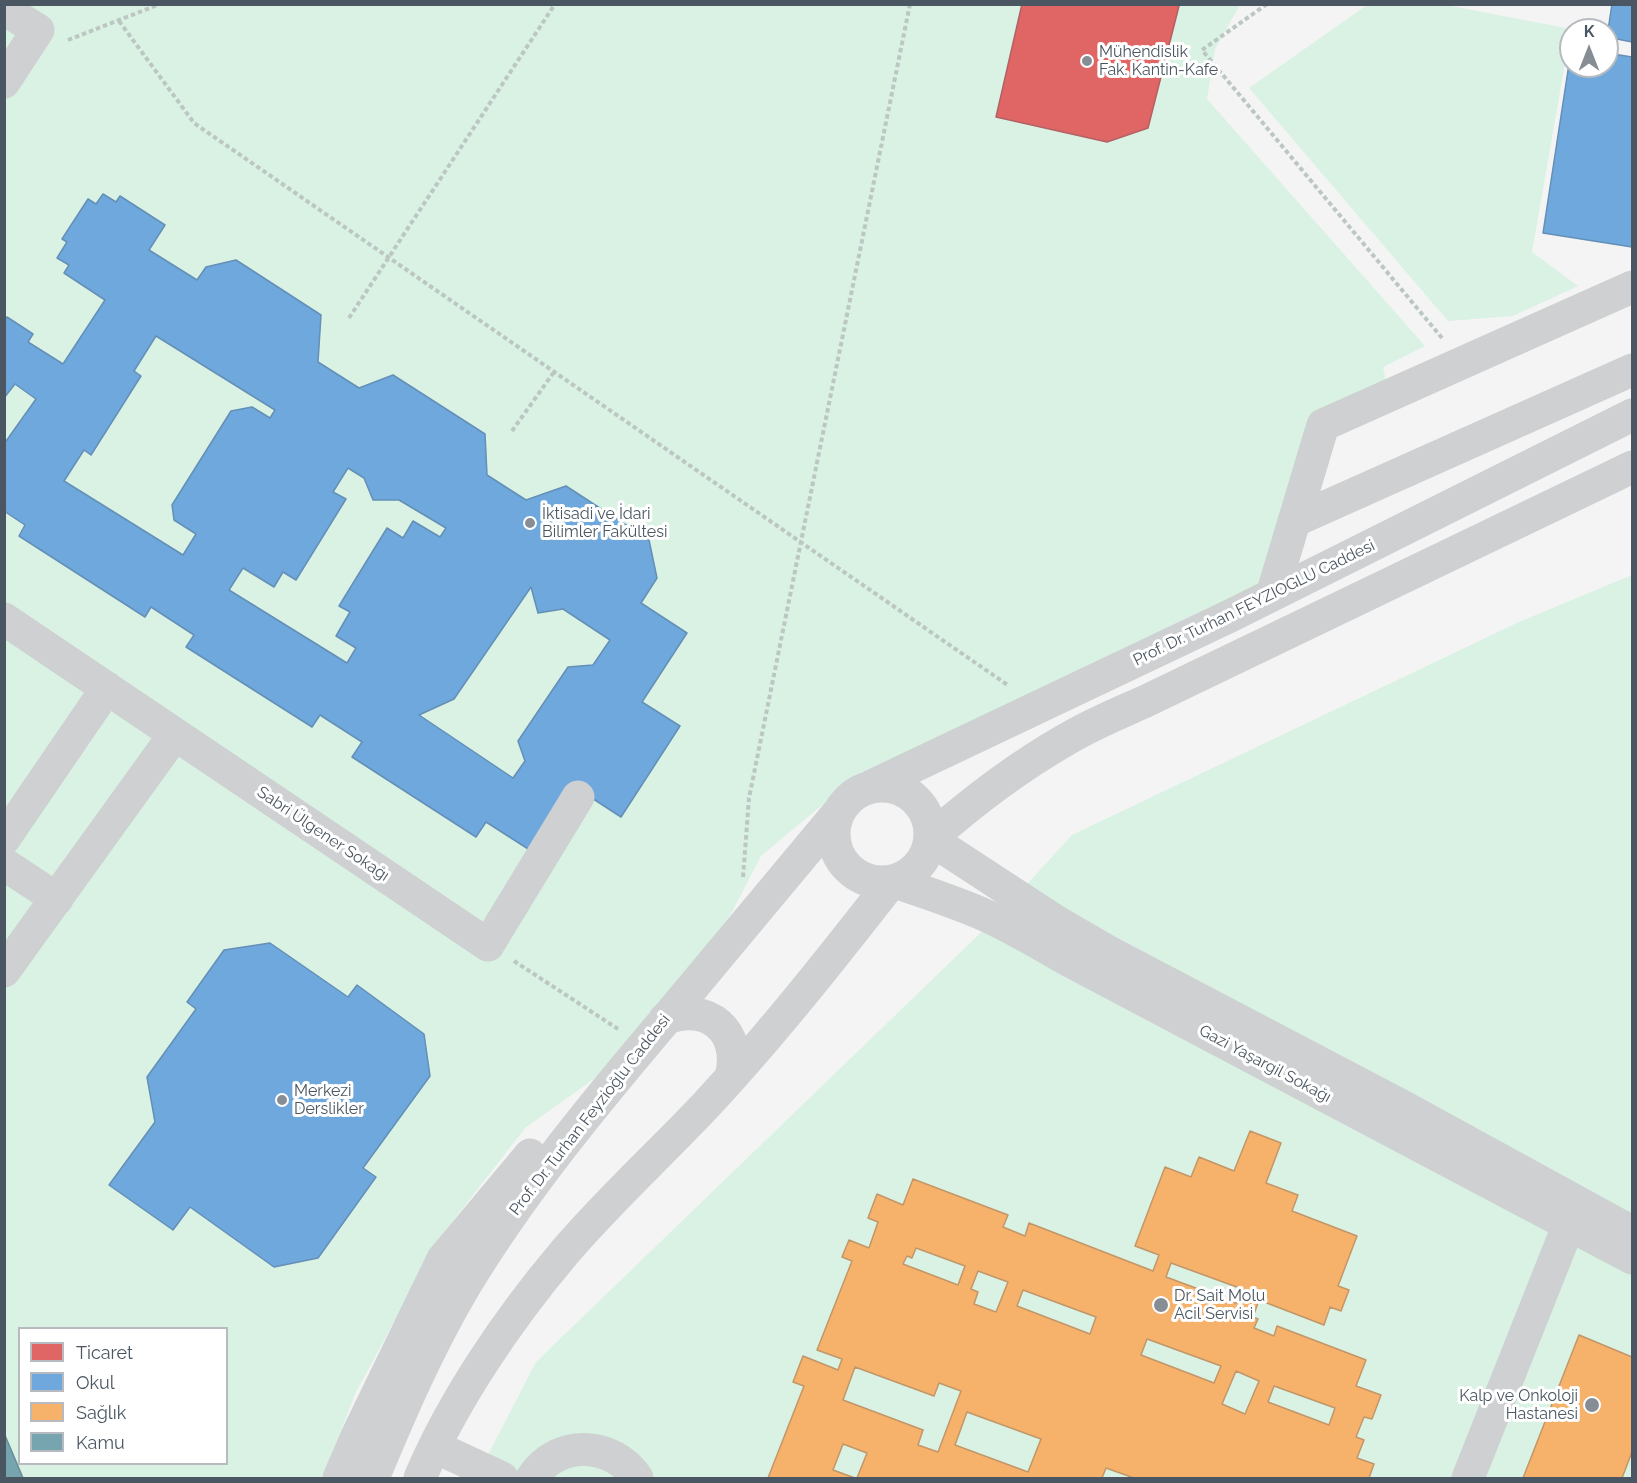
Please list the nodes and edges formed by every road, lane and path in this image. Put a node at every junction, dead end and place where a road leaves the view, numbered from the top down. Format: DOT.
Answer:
graph roads {
  1 [pos="160,4"];
  2 [pos="555,4"];
  3 [pos="910,4"];
  4 [pos="1267,4"];
  5 [pos="4,9"];
  6 [pos="119,21"];
  7 [pos="64,42"];
  8 [pos="4,82"];
  9 [pos="388,257"];
  10 [pos="1632,287"];
  11 [pos="349,318"];
  12 [pos="1462,362"];
  13 [pos="1632,370"];
  14 [pos="554,372"];
  15 [pos="1632,415"];
  16 [pos="512,431"];
  17 [pos="1447,453"];
  18 [pos="1632,467"];
  19 [pos="1469,497"];
  20 [pos="1294,521"];
  21 [pos="1477,542"];
  22 [pos="801,543"];
  23 [pos="1272,595"];
  24 [pos="4,619"];
  25 [pos="107,688"];
  26 [pos="1039,707"];
  27 [pos="175,734"];
  28 [pos="872,786"];
  29 [pos="578,797"];
  30 [pos="837,814"];
  31 [pos="4,839"];
  32 [pos="930,839"];
  33 [pos="4,864"];
  34 [pos="892,882"];
  35 [pos="57,899"];
  36 [pos="738,932"];
  37 [pos="488,945"];
  38 [pos="4,971"];
  39 [pos="665,1019"];
  40 [pos="644,1045"];
  41 [pos="731,1077"];
  42 [pos="591,1109"];
  43 [pos="1569,1224"];
  44 [pos="1632,1232"];
  45 [pos="1632,1258"];
  46 [pos="435,1447"];
  47 [pos="339,1479"];
  48 [pos="373,1479"];
  49 [pos="420,1479"];
  50 [pos="502,1479"];
  51 [pos="532,1479"];
  52 [pos="637,1479"];
  53 [pos="1468,1479"];
  1 -- 6 [label="path"];
  2 -- 9 [label="path"];
  3 -- 22 [label="path"];
  4 -- 12 [label="path"];
  5 -- 8 [label="street"];
  6 -- 7 [label="path"];
  6 -- 9 [label="path"];
  9 -- 11 [label="path"];
  9 -- 14 [label="path"];
  10 -- 12 [label="street"];
  12 -- 20 [label="street"];
  13 -- 17 [label="street"];
  14 -- 16 [label="path"];
  14 -- 22 [label="path"];
  15 -- 19 [label="street, Prof. Dr. Turhan FEYZIOGLU Caddesi"];
  17 -- 19 [label="street"];
  17 -- 20 [label="street"];
  18 -- 21 [label="street"];
  19 -- 21 [label="street"];
  19 -- 23 [label="street, Prof. Dr. Turhan FEYZIOGLU Caddesi"];
  20 -- 23 [label="street"];
  21 -- 32 [label="street"];
  22 -- 26 [label="path"];
  22 -- 36 [label="path"];
  23 -- 26 [label="street, Prof. Dr. Turhan FEYZIOGLU Caddesi"];
  24 -- 25 [label="street, Sabri Ülgener Sokağı"];
  25 -- 27 [label="street, Sabri Ülgener Sokağı"];
  25 -- 31 [label="street"];
  26 -- 28 [label="street, Prof. Dr. Turhan FEYZIOGLU Caddesi"];
  27 -- 35 [label="street"];
  27 -- 37 [label="street, Sabri Ülgener Sokağı"];
  28 -- 30 [label="street"];
  28 -- 32 [label="street"];
  29 -- 37 [label="street"];
  30 -- 34 [label="street"];
  30 -- 36 [label="street, Prof. Dr. Turhan Feyzioğlu Caddesi"];
  32 -- 34 [label="street"];
  32 -- 44 [label="street, Gazi Yaşargil Sokağı"];
  33 -- 35 [label="street"];
  34 -- 41 [label="street"];
  34 -- 43 [label="street, Gazi Yaşargil Sokağı"];
  35 -- 38 [label="street"];
  36 -- 39 [label="street, Prof. Dr. Turhan Feyzioğlu Caddesi"];
  37 -- 40 [label="path"];
  39 -- 40 [label="street, Prof. Dr. Turhan Feyzioğlu Caddesi"];
  39 -- 41 [label="street"];
  40 -- 42 [label="street, Prof. Dr. Turhan Feyzioğlu Caddesi"];
  41 -- 46 [label="street"];
  42 -- 47 [label="street"];
  42 -- 48 [label="street, Prof. Dr. Turhan Feyzioğlu Caddesi"];
  43 -- 45 [label="street, Gazi Yaşargil Sokağı"];
  43 -- 53 [label="street"];
  46 -- 49 [label="street"];
  46 -- 50 [label="street"];
  51 -- 52 [label="street"];
}
